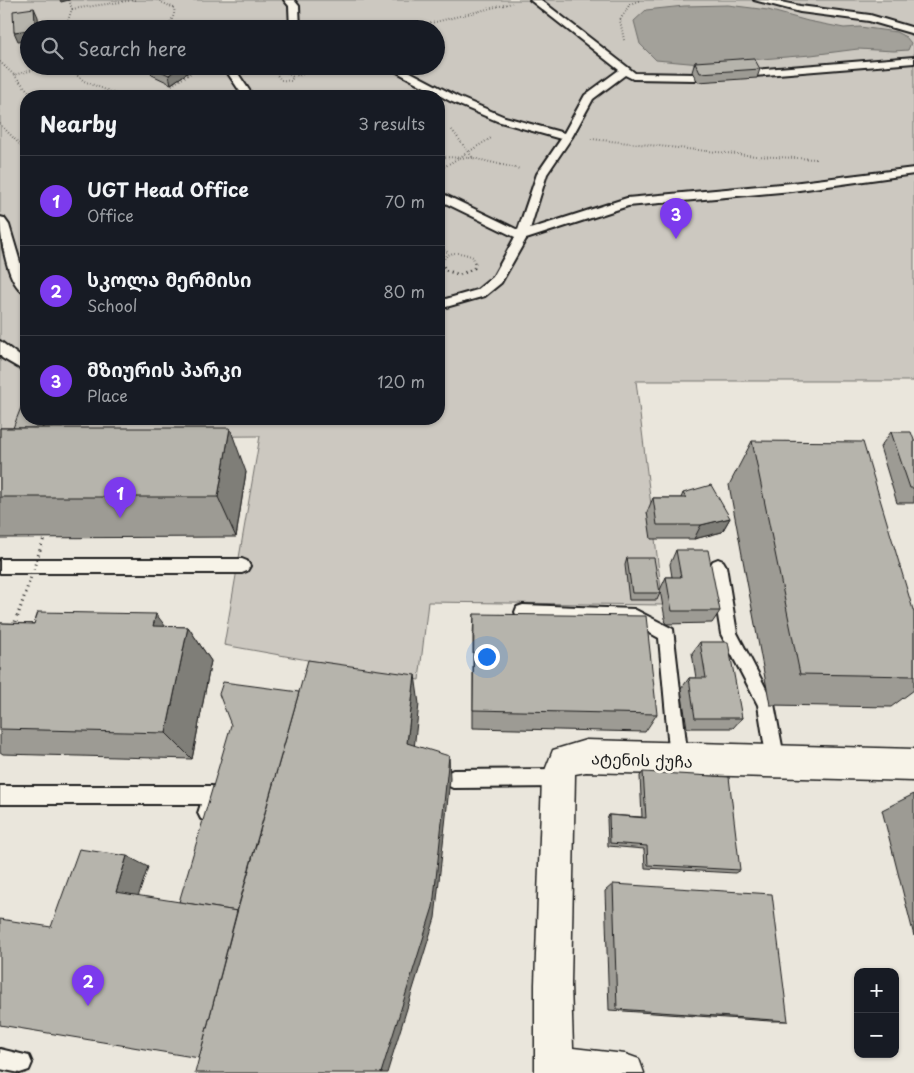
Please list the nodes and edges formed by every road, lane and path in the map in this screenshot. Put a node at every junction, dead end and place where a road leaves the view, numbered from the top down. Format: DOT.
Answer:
graph roads {
  1 [pos="69,0"];
  2 [pos="135,0"];
  3 [pos="157,0"];
  4 [pos="289,0"];
  5 [pos="535,0"];
  6 [pos="641,0"];
  7 [pos="759,0"];
  8 [pos="514,2"];
  9 [pos="72,10"];
  10 [pos="68,20"];
  11 [pos="171,20"];
  12 [pos="296,20"];
  13 [pos="443,20"];
  14 [pos="914,32"];
  15 [pos="914,60"];
  16 [pos="0,62"];
  17 [pos="20,73"];
  18 [pos="754,73"];
  19 [pos="14,74"];
  20 [pos="628,74"];
  21 [pos="74,75"];
  22 [pos="187,75"];
  23 [pos="234,75"];
  24 [pos="277,75"];
  25 [pos="290,75"];
  26 [pos="407,75"];
  27 [pos="695,77"];
  28 [pos="172,85"];
  29 [pos="28,90"];
  30 [pos="105,90"];
  31 [pos="244,90"];
  32 [pos="437,90"];
  33 [pos="445,94"];
  34 [pos="501,119"];
  35 [pos="0,124"];
  36 [pos="452,130"];
  37 [pos="567,137"];
  38 [pos="20,145"];
  39 [pos="469,153"];
  40 [pos="445,158"];
  41 [pos="472,158"];
  42 [pos="458,159"];
  43 [pos="820,159"];
  44 [pos="445,167"];
  45 [pos="914,171"];
  46 [pos="542,174"];
  47 [pos="445,199"];
  48 [pos="0,221"];
  49 [pos="522,236"];
  50 [pos="445,251"];
  51 [pos="450,254"];
  52 [pos="445,258"];
  53 [pos="445,271"];
  54 [pos="20,284"];
  55 [pos="445,303"];
  56 [pos="0,346"];
  57 [pos="20,363"];
  58 [pos="44,538"];
  59 [pos="0,566"];
  60 [pos="242,566"];
  61 [pos="718,566"];
  62 [pos="523,612"];
  63 [pos="12,631"];
  64 [pos="679,760"];
  65 [pos="776,762"];
  66 [pos="914,765"];
  67 [pos="558,778"];
  68 [pos="454,780"];
  69 [pos="0,795"];
  70 [pos="202,829"];
  71 [pos="0,1059"];
  72 [pos="22,1063"];
  73 [pos="554,1069"];
  74 [pos="625,1073"];
  1 -- 9 [label="path"];
  2 -- 9 [label="path"];
  3 -- 11 [label="path"];
  4 -- 12 [label="lane"];
  5 -- 20 [label="lane"];
  6 -- 20 [label="path"];
  7 -- 14 [label="lane"];
  8 -- 13 [label="path"];
  9 -- 10 [label="path"];
  15 -- 18 [label="lane"];
  16 -- 19 [label="path"];
  17 -- 19 [label="path"];
  19 -- 29 [label="path"];
  20 -- 27 [label="lane"];
  20 -- 37 [label="lane"];
  21 -- 30 [label="path"];
  22 -- 28 [label="path"];
  23 -- 31 [label="lane"];
  24 -- 25 [label="path"];
  26 -- 32 [label="lane"];
  33 -- 34 [label="lane"];
  34 -- 37 [label="lane"];
  34 -- 39 [label="path"];
  35 -- 38 [label="path"];
  36 -- 39 [label="path"];
  37 -- 43 [label="path"];
  37 -- 46 [label="lane"];
  39 -- 41 [label="path"];
  39 -- 42 [label="path"];
  40 -- 42 [label="path"];
  41 -- 42 [label="path"];
  41 -- 46 [label="path"];
  42 -- 44 [label="path"];
  45 -- 49 [label="lane"];
  46 -- 49 [label="lane"];
  47 -- 49 [label="lane"];
  48 -- 54 [label="lane"];
  49 -- 55 [label="lane"];
  50 -- 51 [label="path"];
  51 -- 52 [label="path"];
  51 -- 53 [label="path"];
  56 -- 57 [label="lane"];
  58 -- 63 [label="path, bridge"];
  59 -- 60 [label="lane"];
  61 -- 65 [label="lane"];
  62 -- 64 [label="lane"];
  64 -- 65 [label="street, ატენის ქუჩა"];
  64 -- 67 [label="street, ატენის ქუჩა"];
  65 -- 66 [label="street, ატენის ქუჩა"];
  67 -- 68 [label="lane"];
  67 -- 73 [label="street"];
  69 -- 70 [label="lane"];
  71 -- 72 [label="lane"];
  73 -- 74 [label="street"];
}
